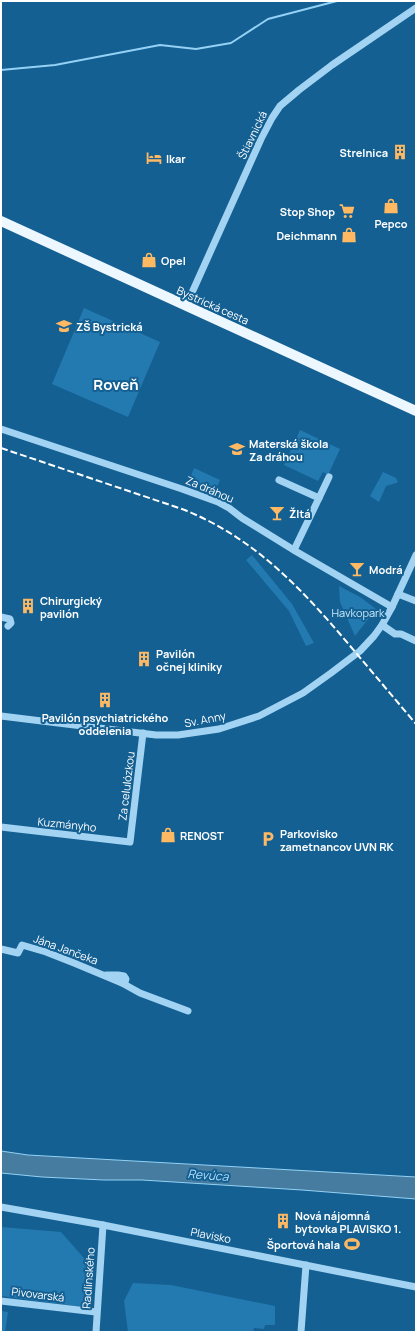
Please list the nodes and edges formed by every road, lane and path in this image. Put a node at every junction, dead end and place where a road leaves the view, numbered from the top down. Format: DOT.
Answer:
graph roads {
  1 [pos="416,8"];
  2 [pos="1,221"];
  3 [pos="186,306"];
  4 [pos="416,411"];
  5 [pos="1,429"];
  6 [pos="328,477"];
  7 [pos="279,480"];
  8 [pos="319,498"];
  9 [pos="294,550"];
  10 [pos="416,555"];
  11 [pos="398,594"];
  12 [pos="416,601"];
  13 [pos="392,607"];
  14 [pos="1,617"];
  15 [pos="8,626"];
  16 [pos="382,626"];
  17 [pos="416,641"];
  18 [pos="1,716"];
  19 [pos="143,733"];
  20 [pos="1,827"];
  21 [pos="130,842"];
  22 [pos="1,949"];
  23 [pos="188,1011"];
  24 [pos="1,1207"];
  25 [pos="103,1225"];
  26 [pos="306,1265"];
  27 [pos="416,1287"];
  28 [pos="1,1301"];
  29 [pos="96,1312"];
  30 [pos="96,1332"];
  31 [pos="301,1332"];
  1 -- 3 [label="street, Štiavnická"];
  2 -- 3 [label="main road, Bystrická cesta"];
  3 -- 4 [label="main road, Bystrická cesta"];
  5 -- 9 [label="street, Za dráhou"];
  6 -- 8 [label="street"];
  7 -- 8 [label="street"];
  8 -- 9 [label="street"];
  9 -- 13 [label="street, Za dráhou"];
  10 -- 11 [label="street"];
  11 -- 12 [label="street"];
  11 -- 13 [label="street"];
  13 -- 16 [label="street"];
  14 -- 15 [label="street"];
  16 -- 17 [label="street"];
  16 -- 19 [label="street, Sv. Anny"];
  18 -- 19 [label="street, Sv. Anny"];
  19 -- 21 [label="street, Za celulózkou"];
  20 -- 21 [label="street, Kuzmányho"];
  22 -- 23 [label="street, Jána Jančeka"];
  24 -- 25 [label="street, Plavisko"];
  25 -- 26 [label="street, Plavisko"];
  25 -- 29 [label="street, Radlinského"];
  26 -- 27 [label="street, Plavisko"];
  26 -- 31 [label="street"];
  28 -- 29 [label="street, Pivovarská"];
  29 -- 30 [label="street, Radlinského"];
}
